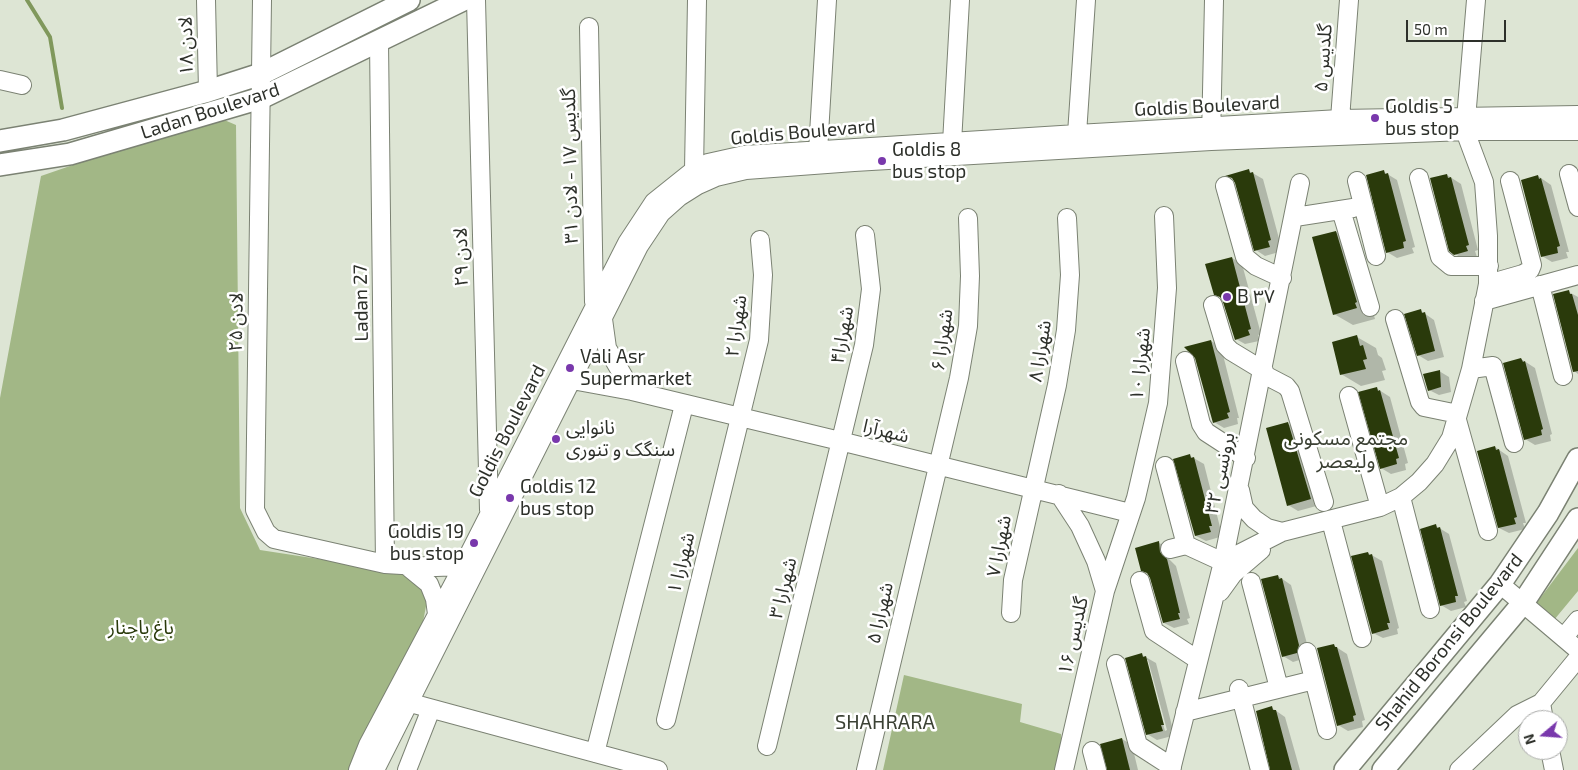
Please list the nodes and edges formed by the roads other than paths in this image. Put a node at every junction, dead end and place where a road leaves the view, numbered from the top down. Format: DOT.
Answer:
graph roads {
  1 [pos="206,0"];
  2 [pos="262,0"];
  3 [pos="409,0"];
  4 [pos="463,0"];
  5 [pos="476,0"];
  6 [pos="697,0"];
  7 [pos="827,0"];
  8 [pos="960,0"];
  9 [pos="1086,0"];
  10 [pos="1214,0"];
  11 [pos="1349,0"];
  12 [pos="1476,0"];
  13 [pos="590,27"];
  14 [pos="379,42"];
  15 [pos="261,74"];
  16 [pos="0,80"];
  17 [pos="22,86"];
  18 [pos="208,91"];
  19 [pos="261,98"];
  20 [pos="1578,115"];
  21 [pos="1340,119"];
  22 [pos="1465,124"];
  23 [pos="1578,131"];
  24 [pos="1077,134"];
  25 [pos="1211,135"];
  26 [pos="0,141"];
  27 [pos="952,143"];
  28 [pos="818,151"];
  29 [pos="1,168"];
  30 [pos="694,170"];
  31 [pos="1569,174"];
  32 [pos="1420,178"];
  33 [pos="1357,181"];
  34 [pos="1510,181"];
  35 [pos="1300,183"];
  36 [pos="1225,186"];
  37 [pos="1363,206"];
  38 [pos="1578,207"];
  39 [pos="1341,210"];
  40 [pos="1164,216"];
  41 [pos="1295,217"];
  42 [pos="968,218"];
  43 [pos="1067,218"];
  44 [pos="865,234"];
  45 [pos="760,240"];
  46 [pos="1376,256"];
  47 [pos="1489,266"];
  48 [pos="1578,275"];
  49 [pos="1282,278"];
  50 [pos="1540,286"];
  51 [pos="1486,293"];
  52 [pos="1213,305"];
  53 [pos="1370,307"];
  54 [pos="598,312"];
  55 [pos="1395,319"];
  56 [pos="1185,361"];
  57 [pos="1471,369"];
  58 [pos="1264,372"];
  59 [pos="1563,376"];
  60 [pos="566,377"];
  61 [pos="632,391"];
  62 [pos="1349,396"];
  63 [pos="684,404"];
  64 [pos="738,417"];
  65 [pos="1457,417"];
  66 [pos="840,441"];
  67 [pos="1514,443"];
  68 [pos="1246,458"];
  69 [pos="1578,459"];
  70 [pos="937,465"];
  71 [pos="1165,466"];
  72 [pos="1239,487"];
  73 [pos="1032,488"];
  74 [pos="1059,494"];
  75 [pos="1401,497"];
  76 [pos="1324,502"];
  77 [pos="1380,507"];
  78 [pos="1130,513"];
  79 [pos="489,514"];
  80 [pos="1578,519"];
  81 [pos="1331,521"];
  82 [pos="1488,531"];
  83 [pos="1282,532"];
  84 [pos="1223,562"];
  85 [pos="385,564"];
  86 [pos="407,566"];
  87 [pos="463,566"];
  88 [pos="1140,581"];
  89 [pos="1251,582"];
  90 [pos="1500,584"];
  91 [pos="1105,591"];
  92 [pos="1215,598"];
  93 [pos="1523,603"];
  94 [pos="1430,609"];
  95 [pos="1011,613"];
  96 [pos="437,614"];
  97 [pos="1578,620"];
  98 [pos="1564,637"];
  99 [pos="1362,638"];
  100 [pos="1578,650"];
  101 [pos="1306,652"];
  102 [pos="1578,658"];
  103 [pos="1198,660"];
  104 [pos="1116,664"];
  105 [pos="1312,674"];
  106 [pos="1277,683"];
  107 [pos="1240,694"];
  108 [pos="408,702"];
  109 [pos="1541,703"];
  110 [pos="1186,707"];
  111 [pos="431,709"];
  112 [pos="1542,710"];
  113 [pos="666,720"];
  114 [pos="1327,730"];
  115 [pos="767,746"];
  116 [pos="1092,751"];
  117 [pos="595,753"];
  118 [pos="1172,768"];
  119 [pos="358,770"];
  120 [pos="375,770"];
  121 [pos="406,770"];
  122 [pos="656,770"];
  123 [pos="866,770"];
  124 [pos="1064,770"];
  125 [pos="1097,770"];
  126 [pos="1260,770"];
  127 [pos="1344,770"];
  128 [pos="1382,770"];
  129 [pos="1459,770"];
  1 -- 18 [label="street, لادن ۱۸"];
  2 -- 15 [label="street, لادن ۲۵"];
  3 -- 15 [label="main road, Ladan Boulevard"];
  4 -- 14 [label="main road, Ladan Boulevard"];
  5 -- 79 [label="street, لادن ۲۹"];
  6 -- 30 [label="street"];
  7 -- 28 [label="street"];
  8 -- 27 [label="street"];
  9 -- 24 [label="street"];
  10 -- 25 [label="street"];
  11 -- 21 [label="street, گلدیس ۵"];
  12 -- 22 [label="street"];
  13 -- 54 [label="street, گلدیس ۱۷ - لادن ۳۱"];
  14 -- 19 [label="main road, Ladan Boulevard"];
  14 -- 85 [label="street, Ladan 27"];
  15 -- 18 [label="main road, Ladan Boulevard"];
  15 -- 19 [label="street, لادن ۲۵"];
  16 -- 17 [label="street"];
  18 -- 26 [label="main road, Ladan Boulevard"];
  19 -- 29 [label="main road, Ladan Boulevard"];
  19 -- 85 [label="street, لادن ۲۵"];
  20 -- 22 [label="street, Goldis Boulevard"];
  21 -- 22 [label="street, Goldis Boulevard"];
  21 -- 25 [label="street, Goldis Boulevard"];
  22 -- 23 [label="street, Goldis Boulevard"];
  22 -- 25 [label="street, Goldis Boulevard"];
  22 -- 47 [label="street"];
  24 -- 25 [label="street, Goldis Boulevard"];
  24 -- 27 [label="street, Goldis Boulevard"];
  25 -- 54 [label="street, Goldis Boulevard"];
  27 -- 28 [label="street, Goldis Boulevard"];
  28 -- 30 [label="street, Goldis Boulevard"];
  30 -- 54 [label="street, Goldis Boulevard"];
  31 -- 38 [label="street"];
  32 -- 47 [label="street"];
  33 -- 37 [label="street"];
  34 -- 51 [label="street"];
  35 -- 41 [label="street, برونسی ۳۲"];
  36 -- 49 [label="street"];
  37 -- 39 [label="street"];
  37 -- 46 [label="street"];
  39 -- 41 [label="street"];
  39 -- 53 [label="street"];
  40 -- 78 [label="street, شهرارا ۱۰"];
  41 -- 49 [label="street, برونسی ۳۲"];
  42 -- 70 [label="street, شهرارا ۶"];
  43 -- 73 [label="street, شهرارا ۸"];
  44 -- 66 [label="street, شهرارا۴"];
  45 -- 64 [label="street, شهرارا ۲"];
  47 -- 51 [label="street"];
  48 -- 50 [label="street"];
  49 -- 58 [label="street, برونسی ۳۲"];
  50 -- 51 [label="street"];
  50 -- 59 [label="street"];
  51 -- 57 [label="street"];
  52 -- 58 [label="street"];
  54 -- 60 [label="street, Goldis Boulevard"];
  54 -- 61 [label="street, گلدیس ۱۷ - لادن ۳۱"];
  55 -- 65 [label="street"];
  56 -- 68 [label="street"];
  57 -- 65 [label="street"];
  57 -- 67 [label="street"];
  58 -- 68 [label="street, برونسی ۳۲"];
  58 -- 76 [label="street"];
  60 -- 61 [label="street, شهرآرا"];
  60 -- 79 [label="street, Goldis Boulevard"];
  60 -- 108 [label="street, Goldis Boulevard"];
  61 -- 63 [label="street, شهرآرا"];
  62 -- 77 [label="street"];
  63 -- 64 [label="street, شهرآرا"];
  63 -- 117 [label="street"];
  64 -- 66 [label="street, شهرآرا"];
  64 -- 113 [label="street, شهرارا ۱"];
  65 -- 75 [label="street"];
  65 -- 82 [label="street"];
  66 -- 70 [label="street, شهرآرا"];
  66 -- 115 [label="street, شهرارا ۳"];
  68 -- 72 [label="street, برونسی ۳۲"];
  69 -- 90 [label="main road, Shahid Boronsi Boulevard"];
  70 -- 73 [label="street, شهرآرا"];
  70 -- 123 [label="street, شهرارا ۵"];
  71 -- 84 [label="street"];
  72 -- 83 [label="street"];
  72 -- 84 [label="street, برونسی ۳۲"];
  73 -- 74 [label="street, شهرآرا"];
  73 -- 95 [label="street, شهرارا ۷"];
  74 -- 78 [label="street, شهرآرا"];
  74 -- 91 [label="street"];
  75 -- 77 [label="street"];
  75 -- 94 [label="street"];
  77 -- 81 [label="street"];
  78 -- 91 [label="street, گلدیس ۱۶"];
  79 -- 87 [label="street, Goldis Boulevard"];
  80 -- 93 [label="main road, Shahid Boronsi Boulevard"];
  81 -- 83 [label="street"];
  81 -- 99 [label="street"];
  83 -- 84 [label="street"];
  83 -- 92 [label="street"];
  84 -- 92 [label="street, برونسی ۳۲"];
  85 -- 86 [label="street"];
  86 -- 87 [label="street"];
  86 -- 96 [label="street"];
  87 -- 96 [label="street, Goldis Boulevard"];
  88 -- 103 [label="street"];
  89 -- 106 [label="street"];
  90 -- 93 [label="street"];
  90 -- 127 [label="main road, Shahid Boronsi Boulevard"];
  91 -- 124 [label="street, گلدیس ۱۶"];
  92 -- 103 [label="street, برونسی ۳۲"];
  93 -- 98 [label="street"];
  93 -- 128 [label="main road, Shahid Boronsi Boulevard"];
  96 -- 119 [label="street, Goldis Boulevard"];
  97 -- 98 [label="street"];
  98 -- 100 [label="street"];
  101 -- 105 [label="street"];
  102 -- 109 [label="street"];
  103 -- 110 [label="street, برونسی ۳۲"];
  104 -- 118 [label="street"];
  105 -- 106 [label="street"];
  105 -- 114 [label="street"];
  106 -- 107 [label="street"];
  107 -- 110 [label="street"];
  107 -- 126 [label="street"];
  108 -- 111 [label="street"];
  108 -- 120 [label="street, Goldis Boulevard"];
  109 -- 112 [label="street"];
  109 -- 129 [label="street"];
  110 -- 118 [label="street, برونسی ۳۲"];
  111 -- 117 [label="street"];
  111 -- 121 [label="street"];
  116 -- 125 [label="street"];
  117 -- 122 [label="street"];
}
